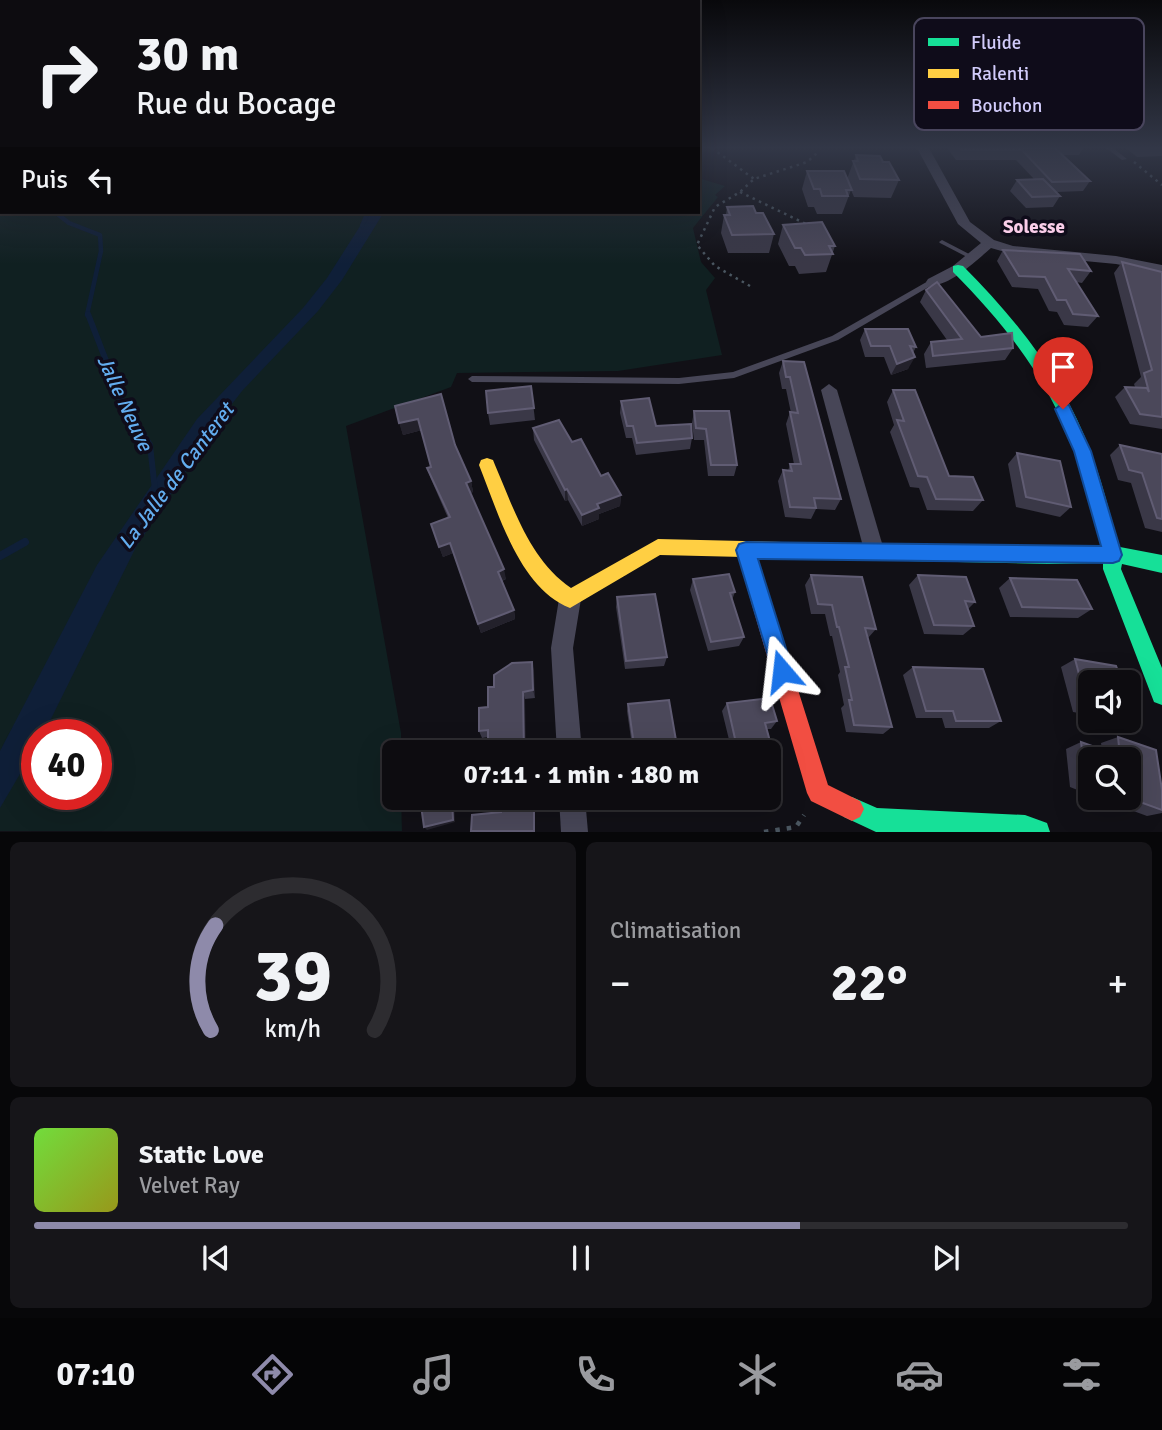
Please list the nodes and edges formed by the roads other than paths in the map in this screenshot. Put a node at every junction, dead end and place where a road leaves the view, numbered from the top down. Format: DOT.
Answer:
graph roads {
  1 [pos="944,187"];
  2 [pos="942,242"];
  3 [pos="989,243"];
  4 [pos="969,256"];
  5 [pos="958,269"];
  6 [pos="1162,269"];
  7 [pos="933,282"];
  8 [pos="472,379"];
  9 [pos="829,390"];
  10 [pos="487,465"];
  11 [pos="746,550"];
  12 [pos="874,550"];
  13 [pos="1113,555"];
  14 [pos="1162,564"];
  15 [pos="569,599"];
  16 [pos="1162,694"];
  17 [pos="568,740"];
  18 [pos="573,810"];
  19 [pos="575,831"];
  20 [pos="1038,831"];
  1 -- 3 [label="street"];
  2 -- 4 [label="lane"];
  3 -- 4 [label="street"];
  3 -- 6 [label="street"];
  4 -- 5 [label="street"];
  5 -- 7 [label="street"];
  5 -- 13 [label="street"];
  7 -- 8 [label="lane"];
  9 -- 12 [label="street"];
  10 -- 15 [label="street"];
  11 -- 12 [label="street"];
  11 -- 15 [label="street"];
  11 -- 20 [label="street"];
  12 -- 13 [label="street"];
  13 -- 14 [label="street"];
  13 -- 16 [label="street"];
  15 -- 17 [label="street"];
  18 -- 19 [label="street"];
}
